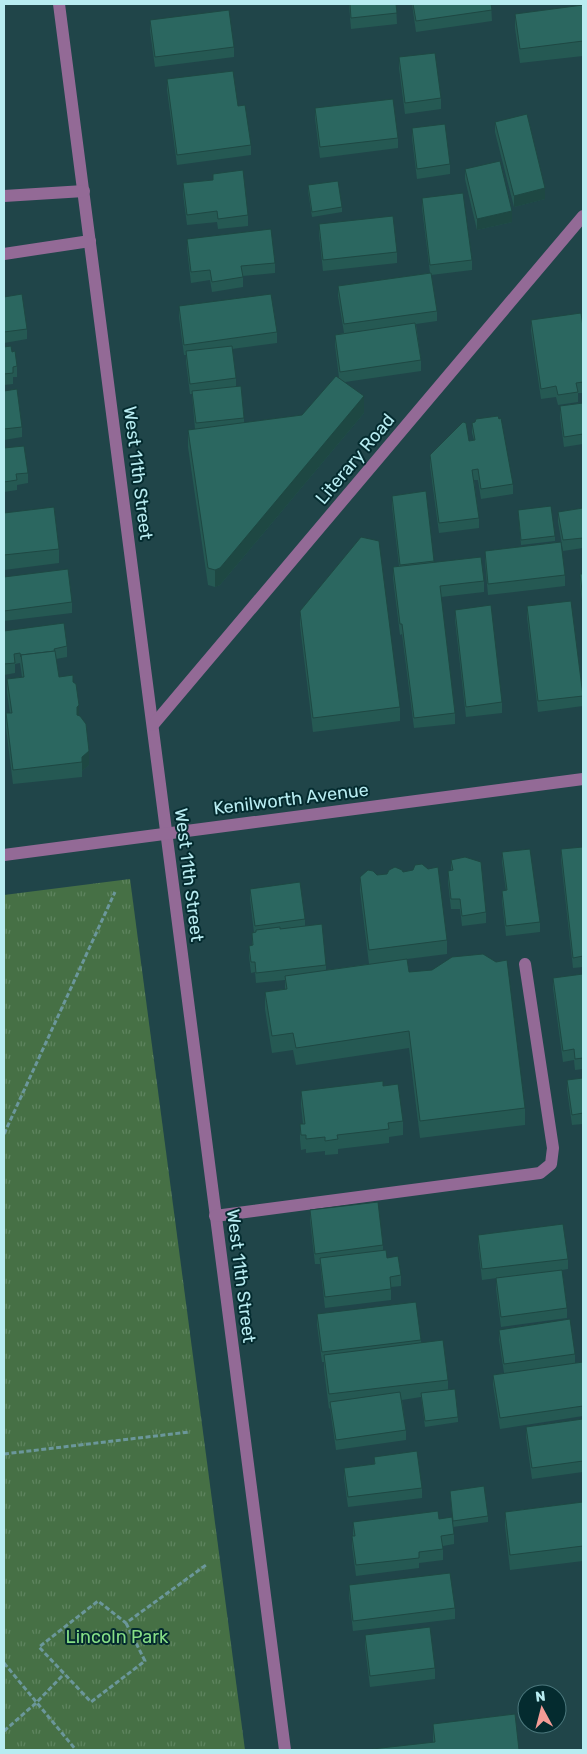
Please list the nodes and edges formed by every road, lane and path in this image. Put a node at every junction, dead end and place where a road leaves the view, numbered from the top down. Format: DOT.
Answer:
graph roads {
  1 [pos="59,4"];
  2 [pos="84,191"];
  3 [pos="4,196"];
  4 [pos="583,216"];
  5 [pos="90,241"];
  6 [pos="4,254"];
  7 [pos="153,725"];
  8 [pos="583,779"];
  9 [pos="165,833"];
  10 [pos="4,855"];
  11 [pos="115,892"];
  12 [pos="525,964"];
  13 [pos="4,1134"];
  14 [pos="216,1216"];
  15 [pos="189,1432"];
  16 [pos="4,1454"];
  17 [pos="206,1566"];
  18 [pos="126,1623"];
  19 [pos="4,1663"];
  20 [pos="64,1674"];
  21 [pos="36,1703"];
  22 [pos="4,1731"];
  23 [pos="76,1750"];
  24 [pos="285,1750"];
  1 -- 2 [label="street, West 11th Street"];
  2 -- 3 [label="street"];
  2 -- 5 [label="street, West 11th Street"];
  4 -- 7 [label="street, Literary Road"];
  5 -- 6 [label="street"];
  5 -- 7 [label="street, West 11th Street"];
  7 -- 9 [label="street, West 11th Street"];
  8 -- 9 [label="street, Kenilworth Avenue"];
  9 -- 10 [label="street, Kenilworth Avenue"];
  9 -- 14 [label="street, West 11th Street"];
  11 -- 13 [label="path"];
  12 -- 14 [label="street"];
  14 -- 24 [label="street, West 11th Street"];
  15 -- 16 [label="path"];
  17 -- 18 [label="path"];
  18 -- 20 [label="path"];
  18 -- 20 [label="path"];
  19 -- 21 [label="path"];
  20 -- 21 [label="path"];
  21 -- 22 [label="path"];
  21 -- 23 [label="path"];
}
